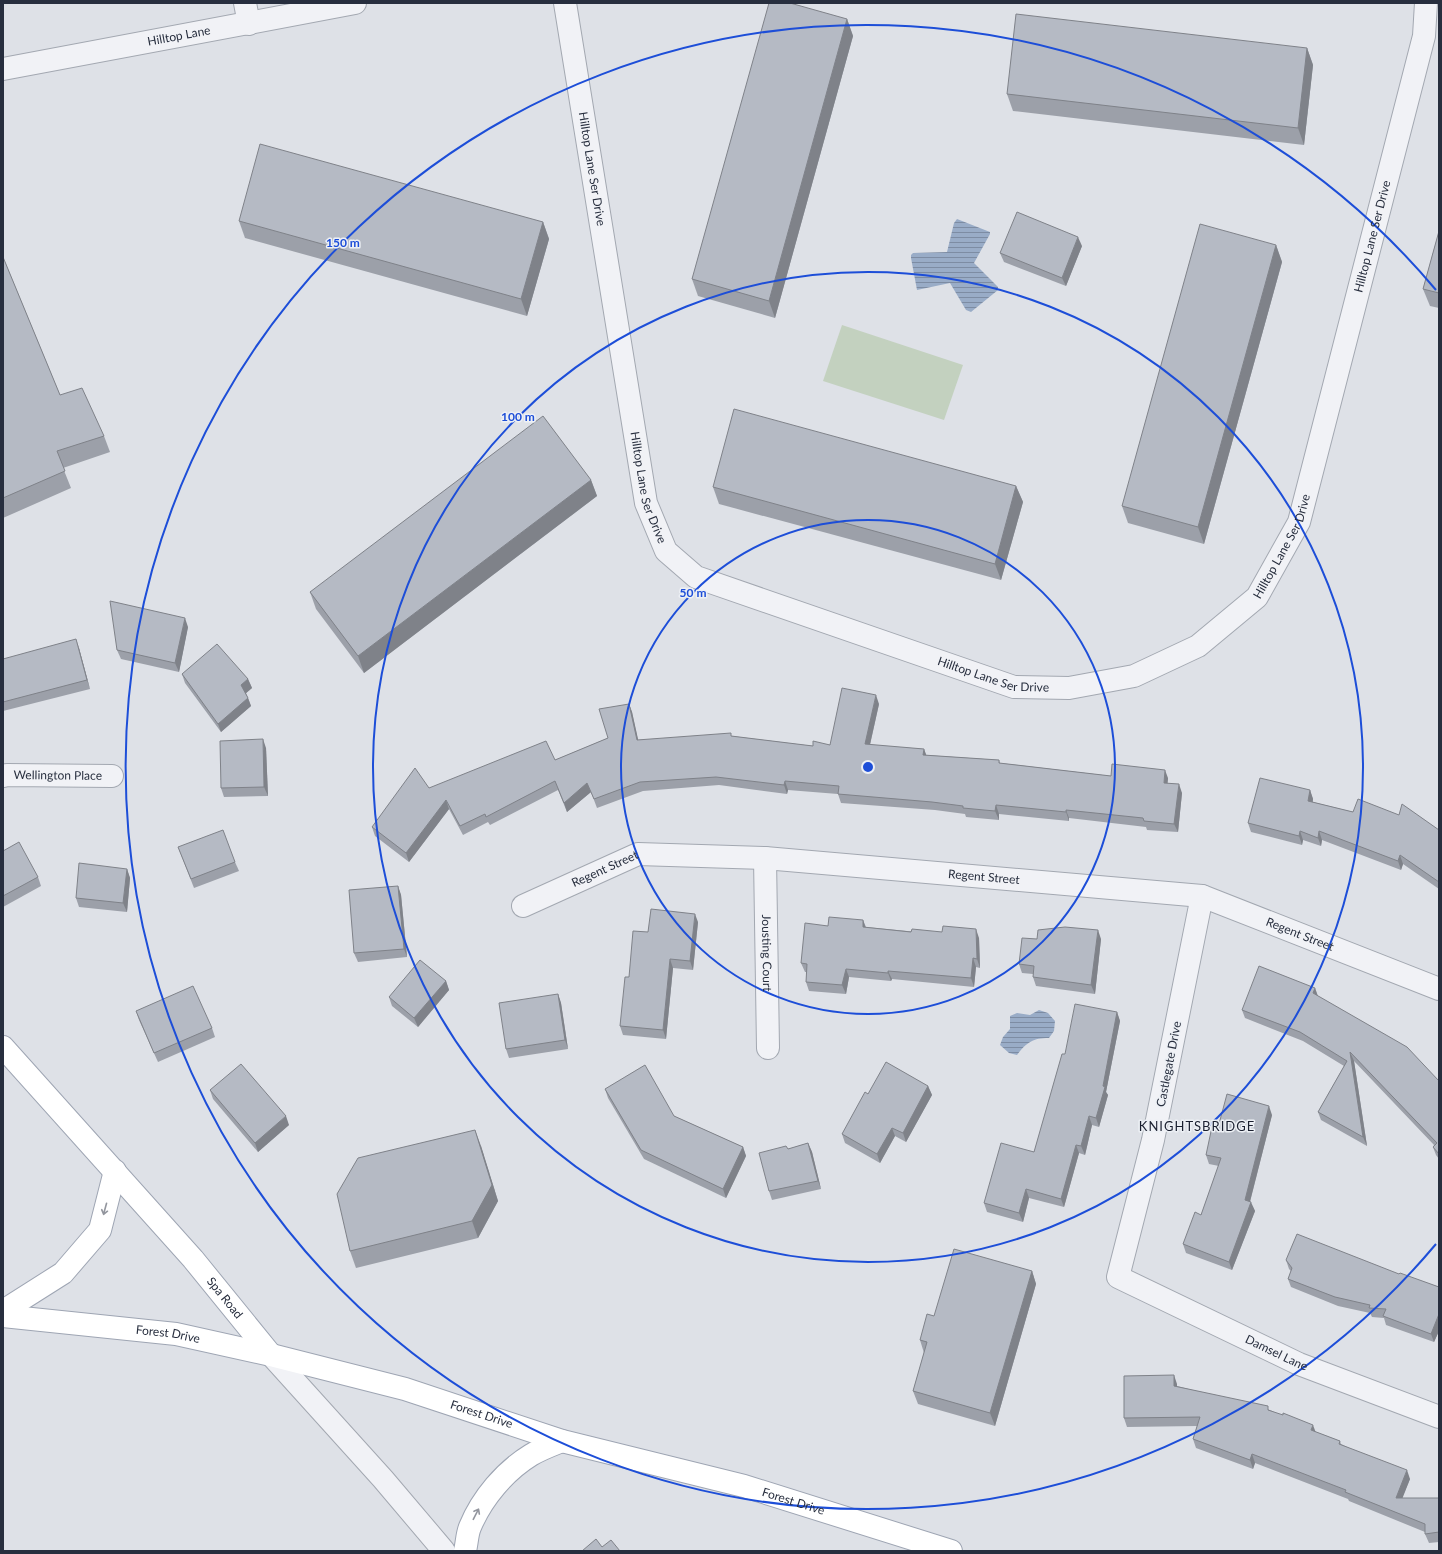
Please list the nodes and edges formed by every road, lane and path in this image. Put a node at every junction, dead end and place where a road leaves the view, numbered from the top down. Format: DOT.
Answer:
graph roads {
  1 [pos="355,3"];
  2 [pos="565,3"];
  3 [pos="1426,3"];
  4 [pos="247,13"];
  5 [pos="3,69"];
  6 [pos="3,776"];
  7 [pos="112,776"];
  8 [pos="765,858"];
  9 [pos="1202,896"];
  10 [pos="523,906"];
  11 [pos="1439,989"];
  12 [pos="3,1047"];
  13 [pos="768,1048"];
  14 [pos="115,1171"];
  15 [pos="1118,1277"];
  16 [pos="3,1311"];
  17 [pos="3,1316"];
  18 [pos="271,1355"];
  19 [pos="1439,1417"];
  20 [pos="562,1441"];
  21 [pos="444,1551"];
  22 [pos="465,1551"];
  23 [pos="951,1551"];
  1 -- 4 [label="street, Hilltop Lane"];
  2 -- 3 [label="street, Hilltop Lane Ser Drive"];
  4 -- 5 [label="street, Hilltop Lane"];
  6 -- 7 [label="street, Wellington Place"];
  8 -- 9 [label="street, Regent Street"];
  8 -- 10 [label="street, Regent Street"];
  8 -- 13 [label="street, Jousting Court"];
  9 -- 11 [label="street, Regent Street"];
  9 -- 15 [label="street, Castlegate Drive"];
  12 -- 14 [label="main road, Spa Road"];
  14 -- 16 [label="main road, one-way"];
  14 -- 18 [label="main road, Spa Road"];
  15 -- 19 [label="street, Damsel Lane"];
  17 -- 18 [label="main road, Forest Drive"];
  18 -- 20 [label="main road, Forest Drive"];
  18 -- 21 [label="street, Spa Road"];
  22 -- 20 [label="main road, one-way"];
  20 -- 23 [label="main road, Forest Drive"];
}
